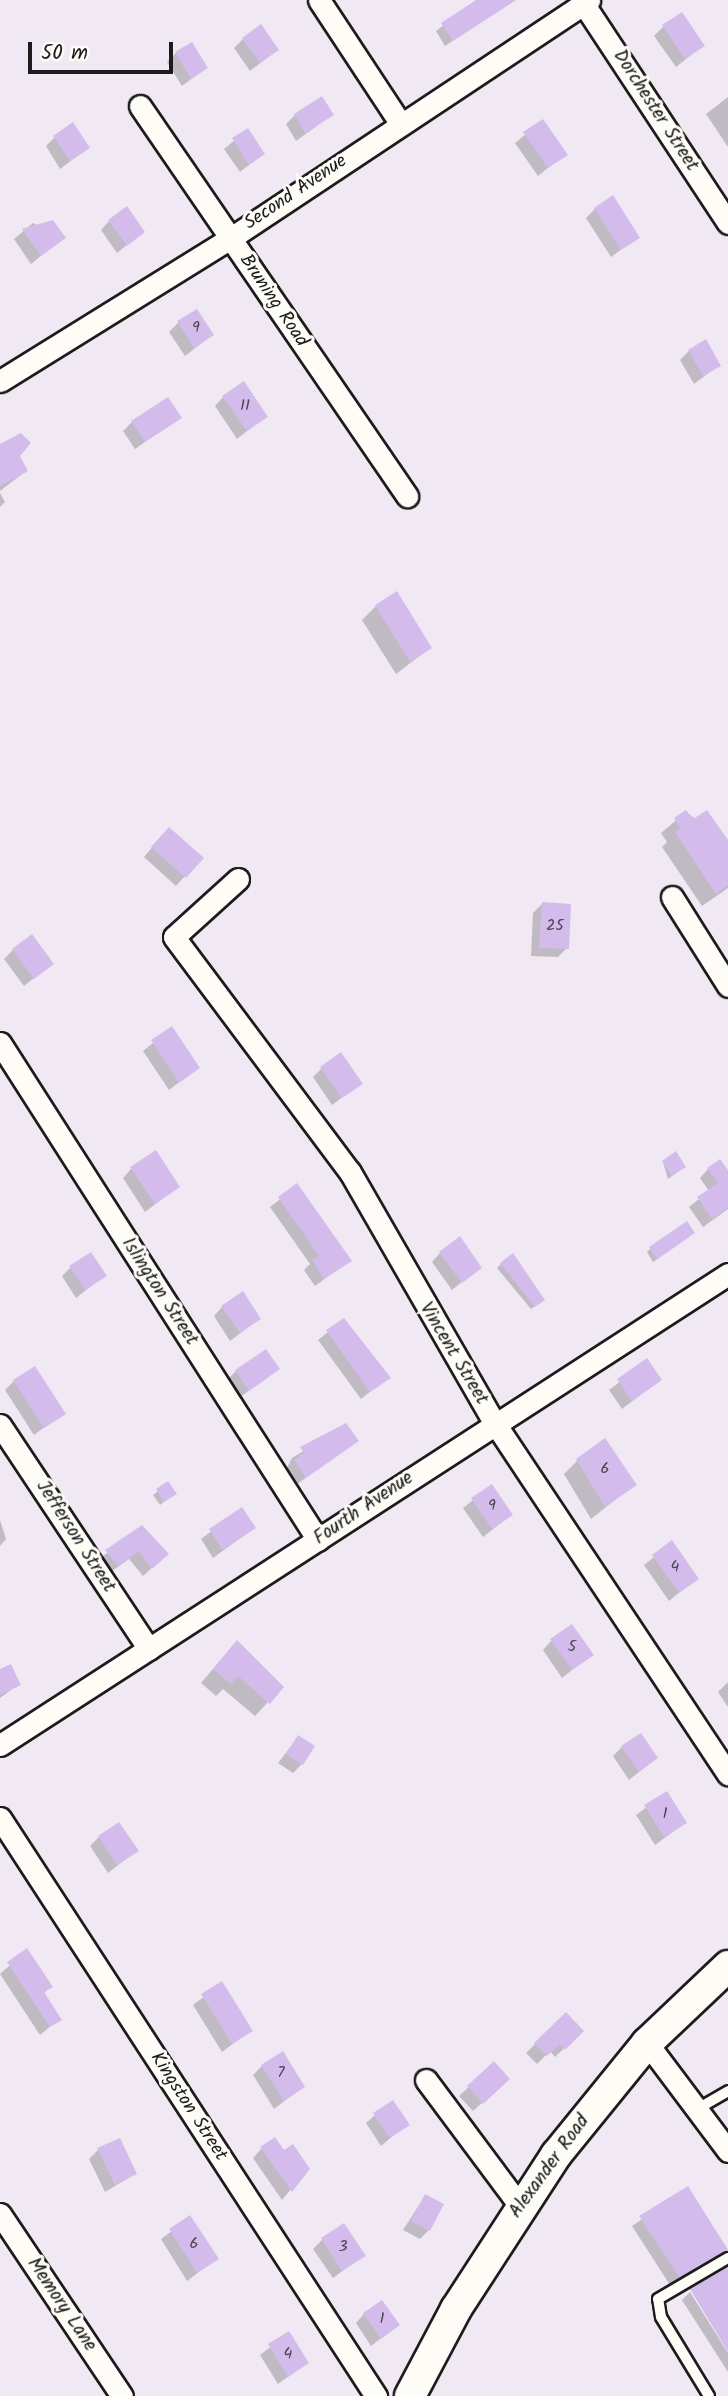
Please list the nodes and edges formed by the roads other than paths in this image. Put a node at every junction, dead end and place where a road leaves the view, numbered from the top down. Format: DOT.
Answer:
graph roads {
  1 [pos="319,0"];
  2 [pos="585,1"];
  3 [pos="140,106"];
  4 [pos="400,122"];
  5 [pos="728,223"];
  6 [pos="230,238"];
  7 [pos="0,381"];
  8 [pos="407,496"];
  9 [pos="238,879"];
  10 [pos="673,897"];
  11 [pos="728,986"];
  12 [pos="0,1043"];
  13 [pos="728,1274"];
  14 [pos="494,1422"];
  15 [pos="0,1425"];
  16 [pos="318,1540"];
  17 [pos="149,1649"];
  18 [pos="0,1745"];
  19 [pos="728,1774"];
  20 [pos="0,1818"];
  21 [pos="728,1966"];
  22 [pos="647,2043"];
  23 [pos="426,2080"];
  24 [pos="728,2091"];
  25 [pos="699,2108"];
  26 [pos="728,2151"];
  27 [pos="520,2206"];
  28 [pos="0,2214"];
  29 [pos="728,2258"];
  30 [pos="122,2396"];
  31 [pos="376,2396"];
  32 [pos="410,2396"];
  33 [pos="709,2396"];
  1 -- 4 [label="street"];
  2 -- 4 [label="street, Second Avenue"];
  2 -- 5 [label="street, Dorchester Street"];
  3 -- 6 [label="street, Bruning Road"];
  4 -- 6 [label="street, Second Avenue"];
  6 -- 7 [label="street, Second Avenue"];
  6 -- 8 [label="street, Bruning Road"];
  9 -- 14 [label="street, Vincent Street"];
  10 -- 11 [label="street"];
  12 -- 16 [label="street, Islington Street"];
  13 -- 14 [label="street, Fourth Avenue"];
  14 -- 16 [label="street, Fourth Avenue"];
  14 -- 19 [label="street, Vincent Street"];
  15 -- 17 [label="street, Jefferson Street"];
  16 -- 17 [label="street, Fourth Avenue"];
  17 -- 18 [label="street, Fourth Avenue"];
  20 -- 31 [label="street, Kingston Street"];
  21 -- 22 [label="street, Alexander Road"];
  22 -- 25 [label="street"];
  22 -- 27 [label="street, Alexander Road"];
  23 -- 27 [label="street"];
  24 -- 25 [label="lane"];
  25 -- 26 [label="street"];
  27 -- 32 [label="street, Alexander Road"];
  28 -- 30 [label="street, Memory Lane"];
  29 -- 33 [label="lane"];
}
